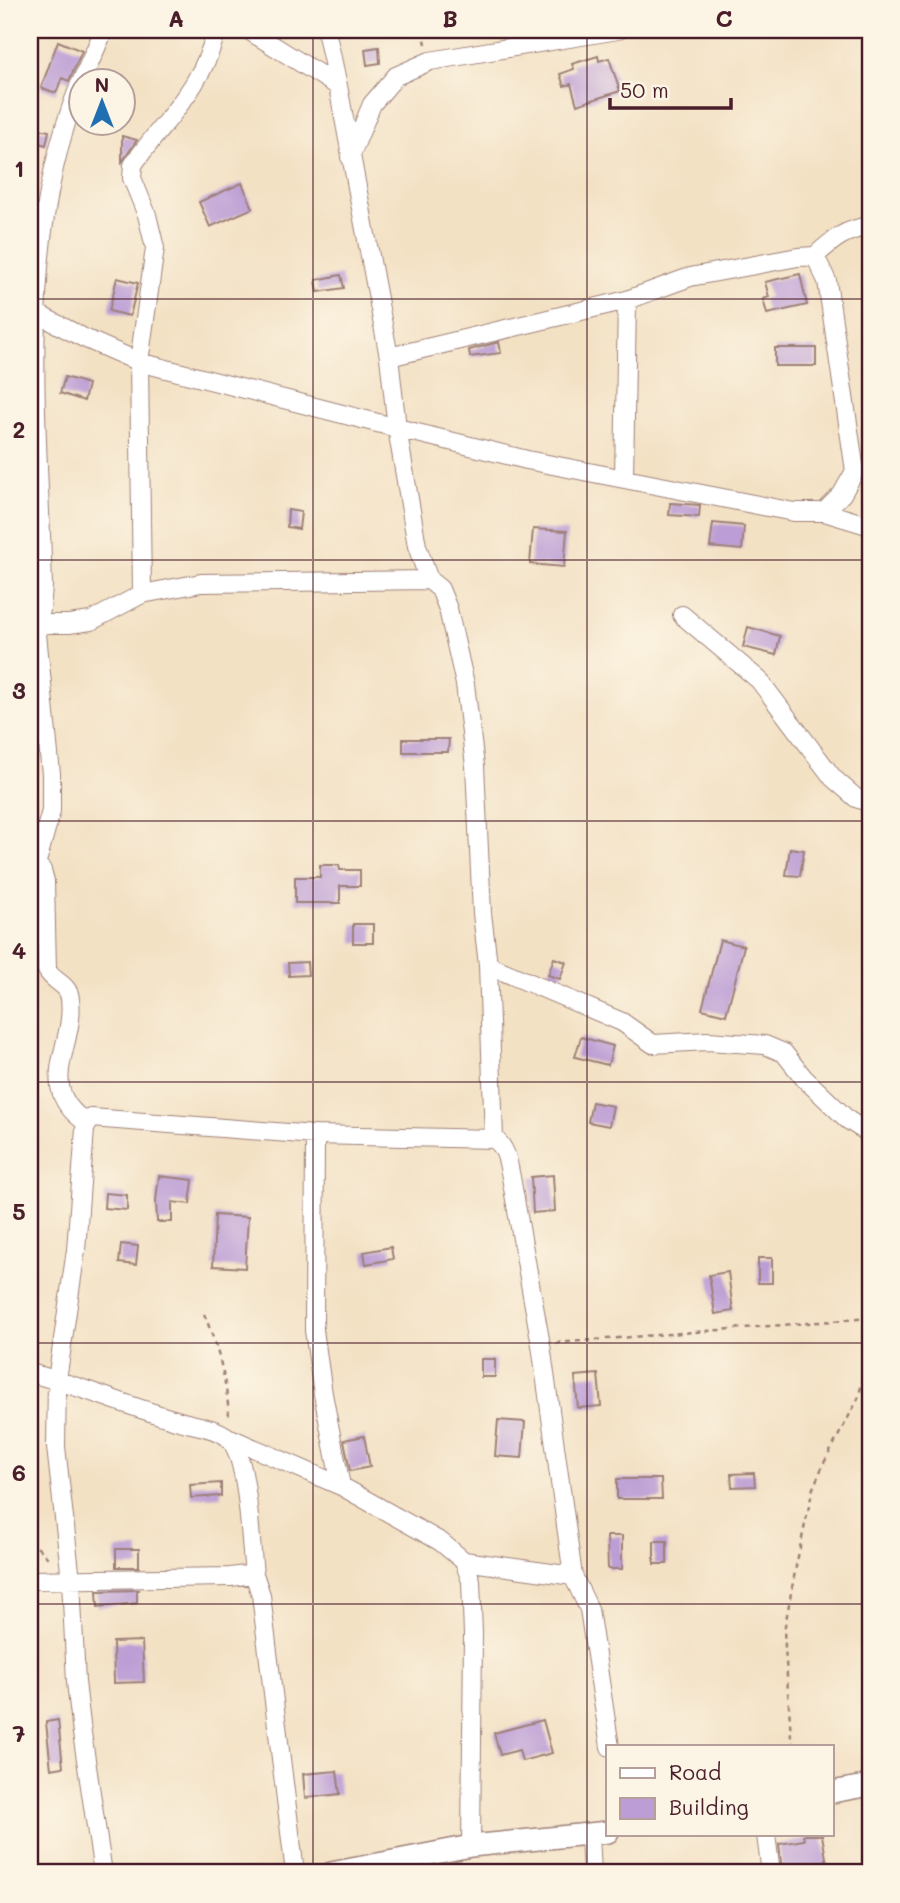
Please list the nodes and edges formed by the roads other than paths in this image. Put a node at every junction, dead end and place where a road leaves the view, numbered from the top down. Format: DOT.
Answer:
graph roads {
  1 [pos="104,30"];
  2 [pos="216,30"];
  3 [pos="248,30"];
  4 [pos="326,30"];
  5 [pos="618,30"];
  6 [pos="88,66"];
  7 [pos="338,86"];
  8 [pos="66,128"];
  9 [pos="350,157"];
  10 [pos="870,226"];
  11 [pos="815,256"];
  12 [pos="626,300"];
  13 [pos="33,311"];
  14 [pos="389,357"];
  15 [pos="139,362"];
  16 [pos="397,428"];
  17 [pos="863,469"];
  18 [pos="624,478"];
  19 [pos="824,512"];
  20 [pos="870,526"];
  21 [pos="429,580"];
  22 [pos="142,594"];
  23 [pos="682,615"];
  24 [pos="33,625"];
  25 [pos="870,803"];
  26 [pos="33,863"];
  27 [pos="488,965"];
  28 [pos="87,1123"];
  29 [pos="315,1135"];
  30 [pos="870,1135"];
  31 [pos="494,1139"];
  32 [pos="30,1373"];
  33 [pos="57,1380"];
  34 [pos="230,1438"];
  35 [pos="341,1486"];
  36 [pos="464,1561"];
  37 [pos="254,1574"];
  38 [pos="573,1576"];
  39 [pos="30,1580"];
  40 [pos="71,1580"];
  41 [pos="611,1745"];
  42 [pos="870,1785"];
  43 [pos="834,1792"];
  44 [pos="599,1833"];
  45 [pos="766,1836"];
  46 [pos="471,1846"];
  47 [pos="409,1866"];
  48 [pos="103,1873"];
  49 [pos="295,1873"];
  50 [pos="331,1873"];
  51 [pos="592,1873"];
  52 [pos="771,1873"];
  1 -- 6 [label="street"];
  2 -- 15 [label="street"];
  3 -- 7 [label="street"];
  4 -- 7 [label="street"];
  5 -- 9 [label="street"];
  7 -- 9 [label="street"];
  8 -- 13 [label="street"];
  9 -- 14 [label="street"];
  10 -- 11 [label="street"];
  11 -- 12 [label="street"];
  11 -- 17 [label="street"];
  12 -- 14 [label="street"];
  12 -- 18 [label="street"];
  13 -- 15 [label="street"];
  13 -- 24 [label="street"];
  14 -- 16 [label="street"];
  15 -- 16 [label="street"];
  15 -- 22 [label="street"];
  16 -- 18 [label="street"];
  16 -- 21 [label="street"];
  17 -- 19 [label="street"];
  18 -- 19 [label="street"];
  19 -- 20 [label="street"];
  21 -- 22 [label="street"];
  21 -- 27 [label="street"];
  22 -- 24 [label="street"];
  23 -- 25 [label="street"];
  24 -- 26 [label="street"];
  26 -- 28 [label="street"];
  27 -- 30 [label="street"];
  27 -- 31 [label="street"];
  28 -- 29 [label="street"];
  28 -- 33 [label="street"];
  29 -- 31 [label="street"];
  29 -- 35 [label="street"];
  31 -- 38 [label="street"];
  32 -- 33 [label="street"];
  33 -- 34 [label="street"];
  33 -- 40 [label="street"];
  34 -- 35 [label="street"];
  34 -- 37 [label="street"];
  35 -- 36 [label="street"];
  36 -- 38 [label="street"];
  36 -- 46 [label="street"];
  37 -- 40 [label="street"];
  37 -- 49 [label="street"];
  38 -- 41 [label="street"];
  39 -- 40 [label="street"];
  40 -- 48 [label="street"];
  42 -- 43 [label="street"];
  44 -- 46 [label="street"];
  44 -- 51 [label="street"];
  45 -- 52 [label="street"];
  46 -- 47 [label="street"];
  47 -- 50 [label="street"];
}
